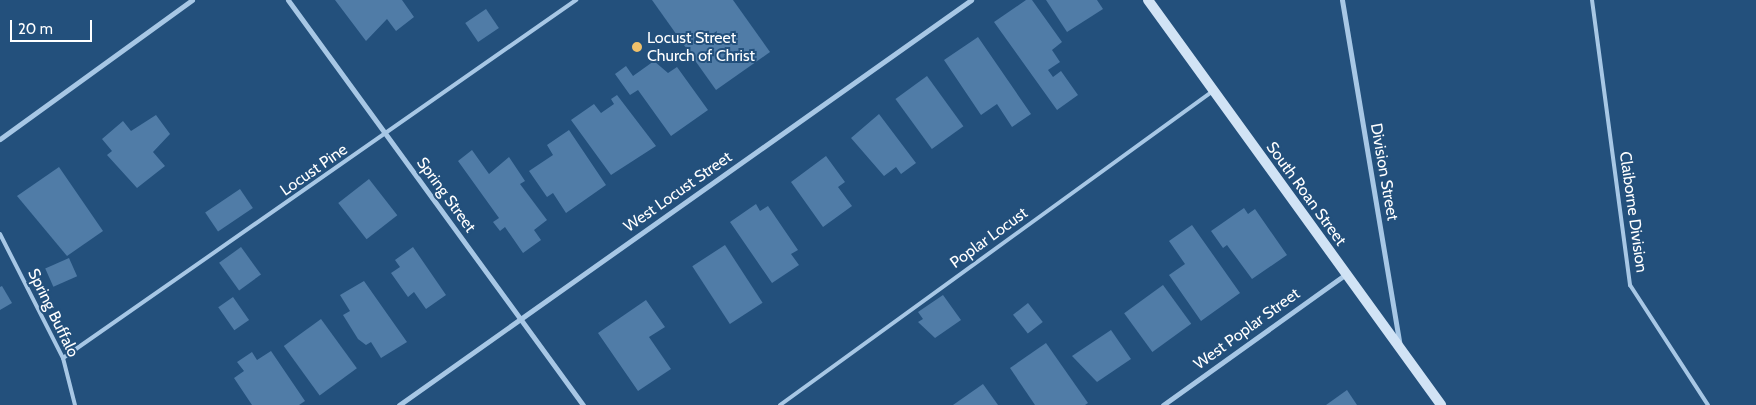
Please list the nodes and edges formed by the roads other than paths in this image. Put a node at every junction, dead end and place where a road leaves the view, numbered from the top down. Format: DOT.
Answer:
graph roads {
  1 [pos="192,0"];
  2 [pos="288,0"];
  3 [pos="576,0"];
  4 [pos="971,0"];
  5 [pos="1148,0"];
  6 [pos="1342,0"];
  7 [pos="1592,0"];
  8 [pos="1213,91"];
  9 [pos="387,135"];
  10 [pos="0,139"];
  11 [pos="0,234"];
  12 [pos="1346,274"];
  13 [pos="521,318"];
  14 [pos="1401,349"];
  15 [pos="63,358"];
  16 [pos="75,405"];
  17 [pos="398,405"];
  18 [pos="583,405"];
  19 [pos="780,405"];
  20 [pos="1163,405"];
  21 [pos="1441,405"];
  22 [pos="1708,405"];
  1 -- 10 [label="street"];
  2 -- 9 [label="street, Spring Street"];
  3 -- 9 [label="lane, Locust Pine"];
  4 -- 13 [label="street, West Locust Street"];
  5 -- 8 [label="main road, South Roan Street"];
  6 -- 14 [label="street, Division Street"];
  7 -- 22 [label="lane, Claiborne Division"];
  8 -- 12 [label="main road, South Roan Street"];
  8 -- 19 [label="lane, Poplar Locust"];
  9 -- 13 [label="street, Spring Street"];
  9 -- 15 [label="lane, Locust Pine"];
  11 -- 15 [label="lane, Spring Buffalo"];
  12 -- 14 [label="main road, South Roan Street"];
  12 -- 20 [label="street, West Poplar Street"];
  13 -- 17 [label="street, West Locust Street"];
  13 -- 18 [label="street, Spring Street"];
  14 -- 21 [label="main road, South Roan Street"];
  15 -- 16 [label="lane, Spring Buffalo"];
}
